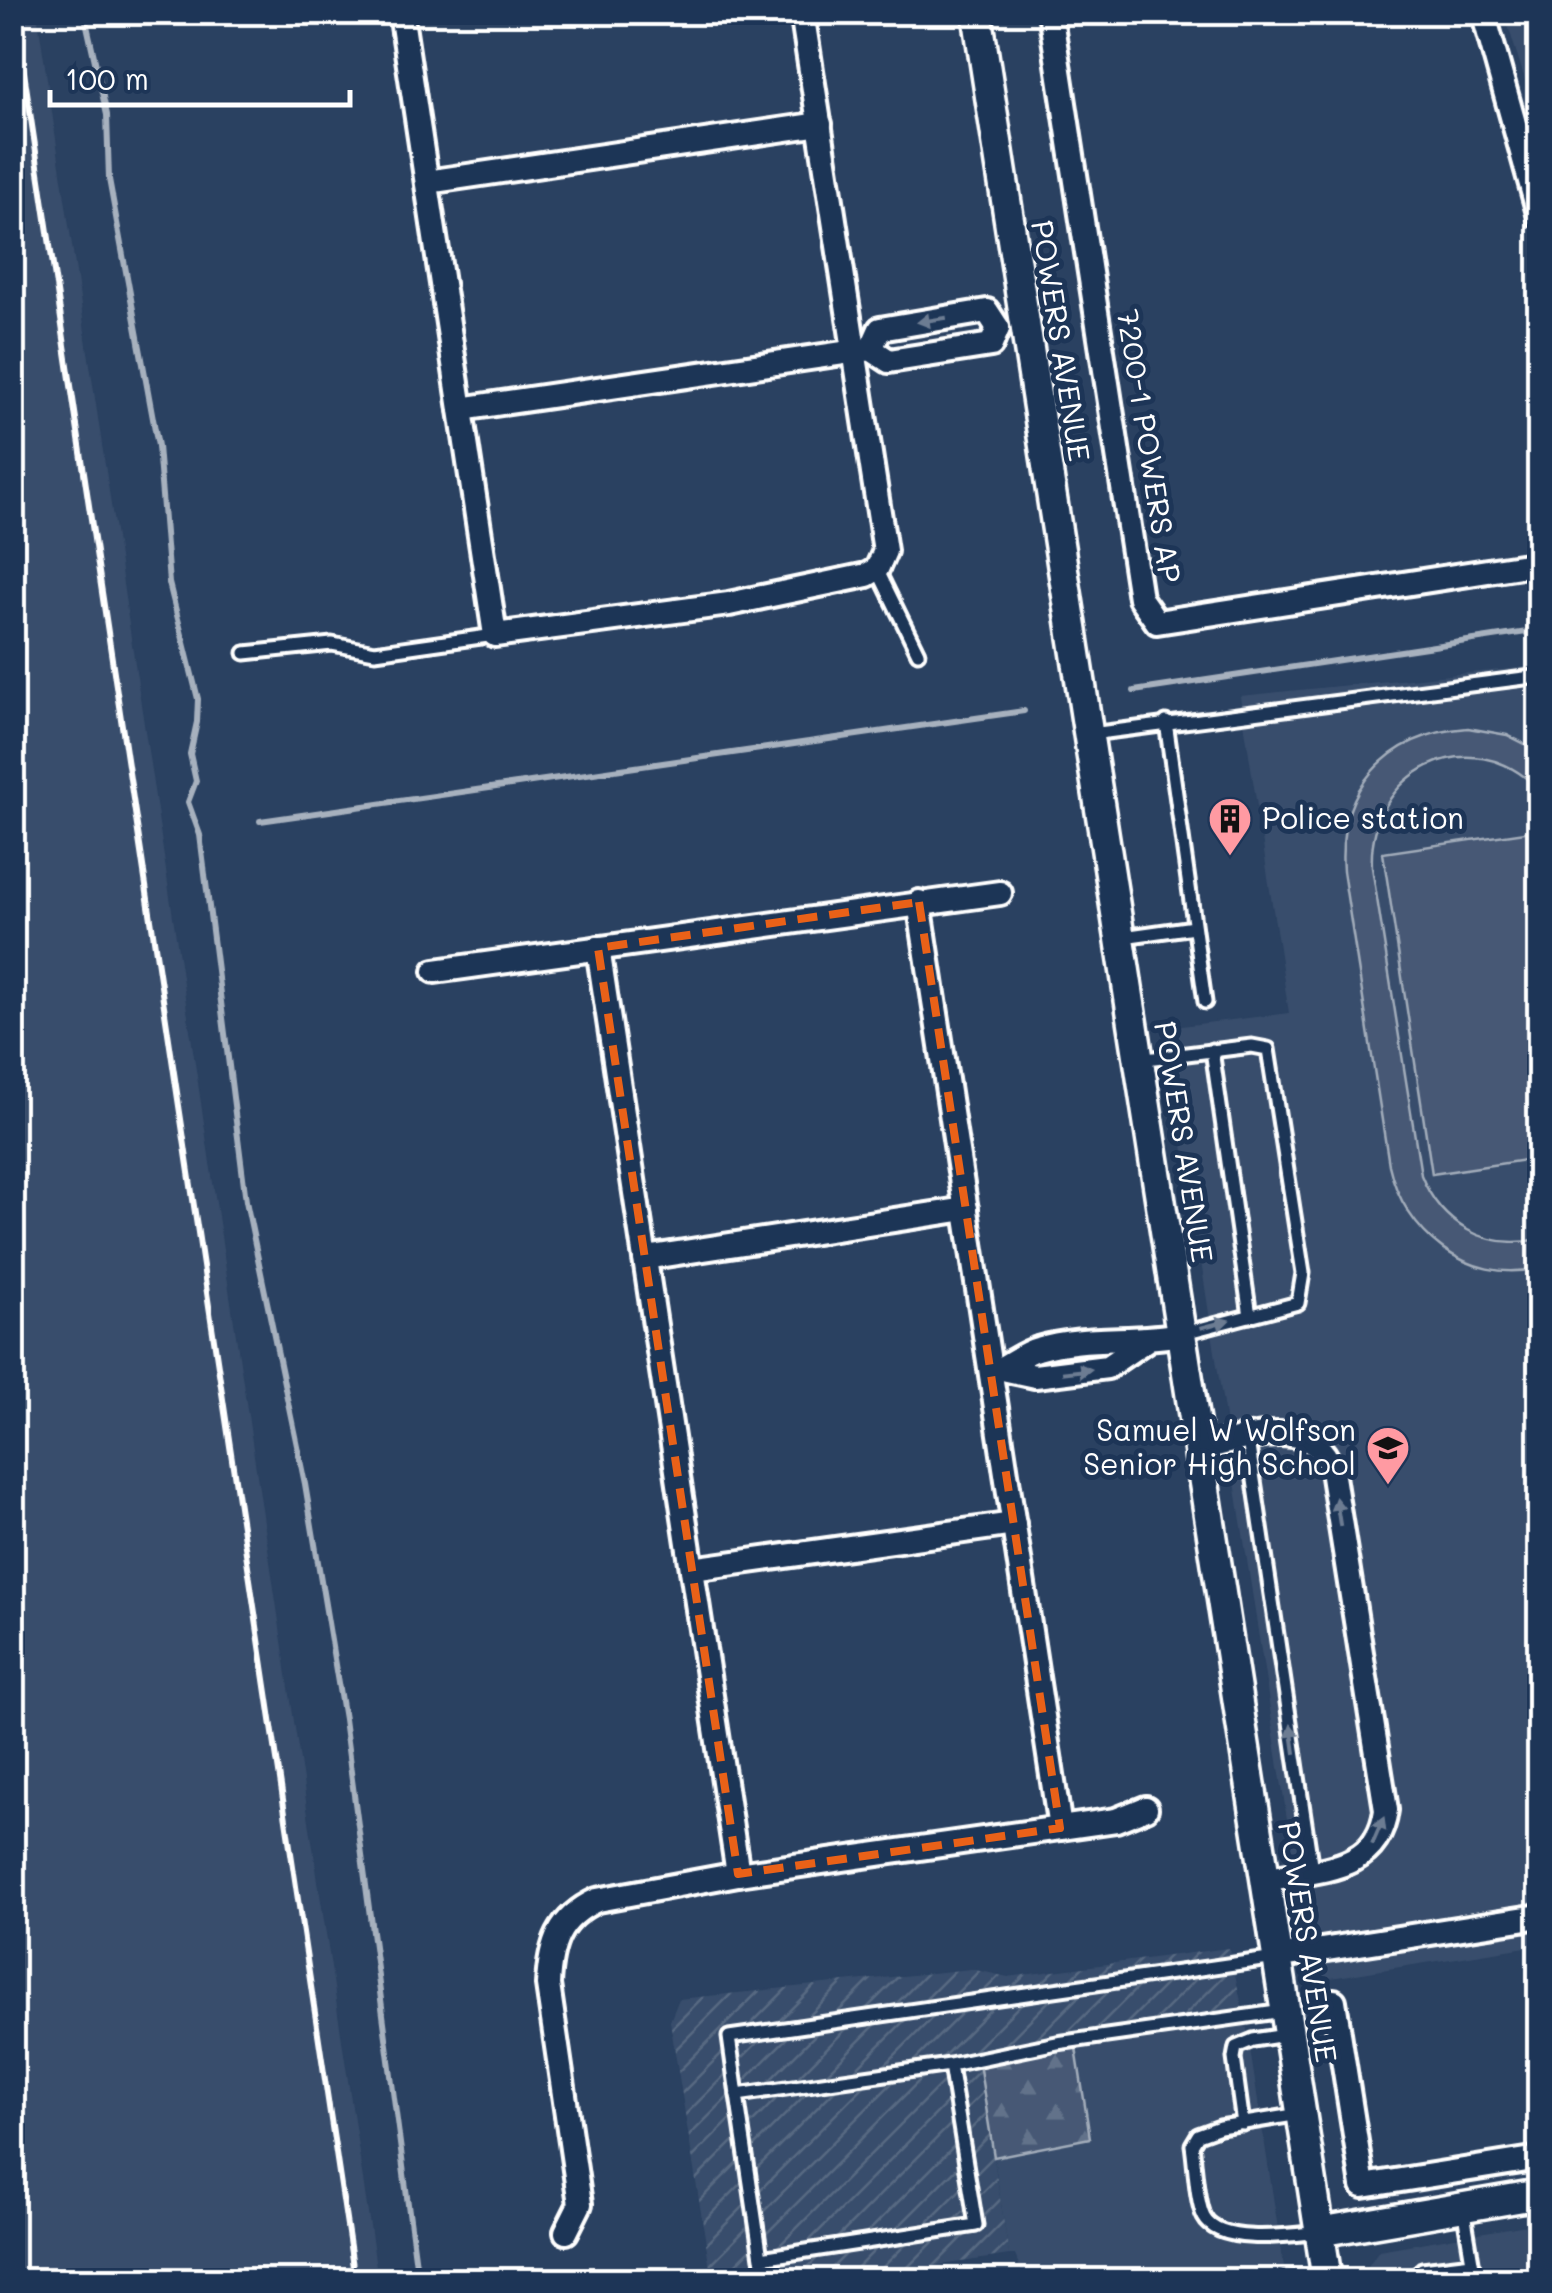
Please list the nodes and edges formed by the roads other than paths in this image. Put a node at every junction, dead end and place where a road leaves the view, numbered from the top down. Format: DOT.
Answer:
graph roads {
  1 [pos="401,12"];
  2 [pos="802,12"];
  3 [pos="977,12"];
  4 [pos="1050,12"];
  5 [pos="1483,12"];
  6 [pos="820,124"];
  7 [pos="427,182"];
  8 [pos="1540,217"];
  9 [pos="1011,326"];
  10 [pos="864,350"];
  11 [pos="461,409"];
  12 [pos="1540,563"];
  13 [pos="877,569"];
  14 [pos="494,635"];
  15 [pos="245,653"];
  16 [pos="918,653"];
  17 [pos="1540,676"];
  18 [pos="1166,722"];
  19 [pos="1087,734"];
  20 [pos="1000,893"];
  21 [pos="919,902"];
  22 [pos="1194,928"];
  23 [pos="1118,937"];
  24 [pos="598,948"];
  25 [pos="435,970"];
  26 [pos="1205,1002"];
  27 [pos="1212,1050"];
  28 [pos="1137,1060"];
  29 [pos="966,1209"];
  30 [pos="645,1258"];
  31 [pos="1250,1316"];
  32 [pos="1180,1334"];
  33 [pos="997,1368"];
  34 [pos="1248,1440"];
  35 [pos="1198,1449"];
  36 [pos="1014,1524"];
  37 [pos="692,1569"];
  38 [pos="1146,1808"];
  39 [pos="1060,1828"];
  40 [pos="1312,1870"];
  41 [pos="738,1874"];
  42 [pos="1264,1880"];
  43 [pos="1540,1916"];
  44 [pos="1276,1958"];
  45 [pos="1334,2001"];
  46 [pos="1286,2023"];
  47 [pos="950,2066"];
  48 [pos="737,2095"];
  49 [pos="1300,2114"];
  50 [pos="1243,2124"];
  51 [pos="1540,2158"];
  52 [pos="1540,2194"];
  53 [pos="1463,2207"];
  54 [pos="566,2232"];
  55 [pos="1319,2232"];
  56 [pos="1472,2263"];
  57 [pos="1540,2276"];
  58 [pos="1326,2278"];
  59 [pos="1284,2280"];
  60 [pos="1414,2280"];
  61 [pos="1476,2280"];
  62 [pos="1496,2280"];
  1 -- 7 [label="street"];
  2 -- 6 [label="street"];
  3 -- 9 [label="street, POWERS AVENUE"];
  4 -- 12 [label="street, 7200-1 POWERS AP"];
  5 -- 8 [label="street"];
  6 -- 7 [label="street"];
  6 -- 10 [label="street"];
  7 -- 11 [label="street"];
  9 -- 10 [label="street"];
  9 -- 10 [label="street, one-way"];
  9 -- 19 [label="street, POWERS AVENUE"];
  10 -- 11 [label="street"];
  10 -- 13 [label="street"];
  11 -- 14 [label="street"];
  13 -- 14 [label="street"];
  13 -- 16 [label="lane"];
  14 -- 15 [label="lane"];
  17 -- 18 [label="lane"];
  18 -- 19 [label="lane"];
  18 -- 22 [label="lane"];
  19 -- 23 [label="street, POWERS AVENUE"];
  20 -- 21 [label="street"];
  21 -- 24 [label="street"];
  21 -- 29 [label="street"];
  22 -- 23 [label="lane"];
  22 -- 26 [label="lane"];
  23 -- 28 [label="street, POWERS AVENUE"];
  24 -- 25 [label="street"];
  24 -- 30 [label="street"];
  27 -- 28 [label="lane"];
  27 -- 31 [label="lane"];
  27 -- 31 [label="lane"];
  28 -- 32 [label="street, POWERS AVENUE"];
  29 -- 30 [label="street"];
  29 -- 33 [label="street"];
  30 -- 37 [label="street"];
  32 -- 31 [label="lane, one-way"];
  32 -- 33 [label="street"];
  32 -- 35 [label="street, POWERS AVENUE"];
  33 -- 36 [label="street"];
  34 -- 35 [label="street"];
  40 -- 34 [label="lane, one-way"];
  40 -- 34 [label="street, one-way"];
  35 -- 42 [label="street, POWERS AVENUE"];
  36 -- 37 [label="street"];
  36 -- 39 [label="street"];
  37 -- 41 [label="street"];
  38 -- 39 [label="street"];
  39 -- 41 [label="street"];
  40 -- 42 [label="street"];
  41 -- 54 [label="street"];
  42 -- 44 [label="street, POWERS AVENUE"];
  43 -- 44 [label="street"];
  44 -- 46 [label="street, POWERS AVENUE"];
  44 -- 48 [label="lane"];
  45 -- 51 [label="street"];
  46 -- 47 [label="lane"];
  46 -- 49 [label="street, POWERS AVENUE"];
  46 -- 50 [label="lane"];
  47 -- 48 [label="lane"];
  47 -- 48 [label="lane"];
  49 -- 50 [label="lane"];
  49 -- 55 [label="street, POWERS AVENUE"];
  50 -- 55 [label="lane"];
  52 -- 53 [label="street"];
  53 -- 55 [label="street"];
  53 -- 56 [label="lane"];
  55 -- 58 [label="street, POWERS AVENUE"];
  56 -- 60 [label="lane"];
  56 -- 61 [label="lane"];
  57 -- 62 [label="lane"];
  58 -- 59 [label="lane"];
}
